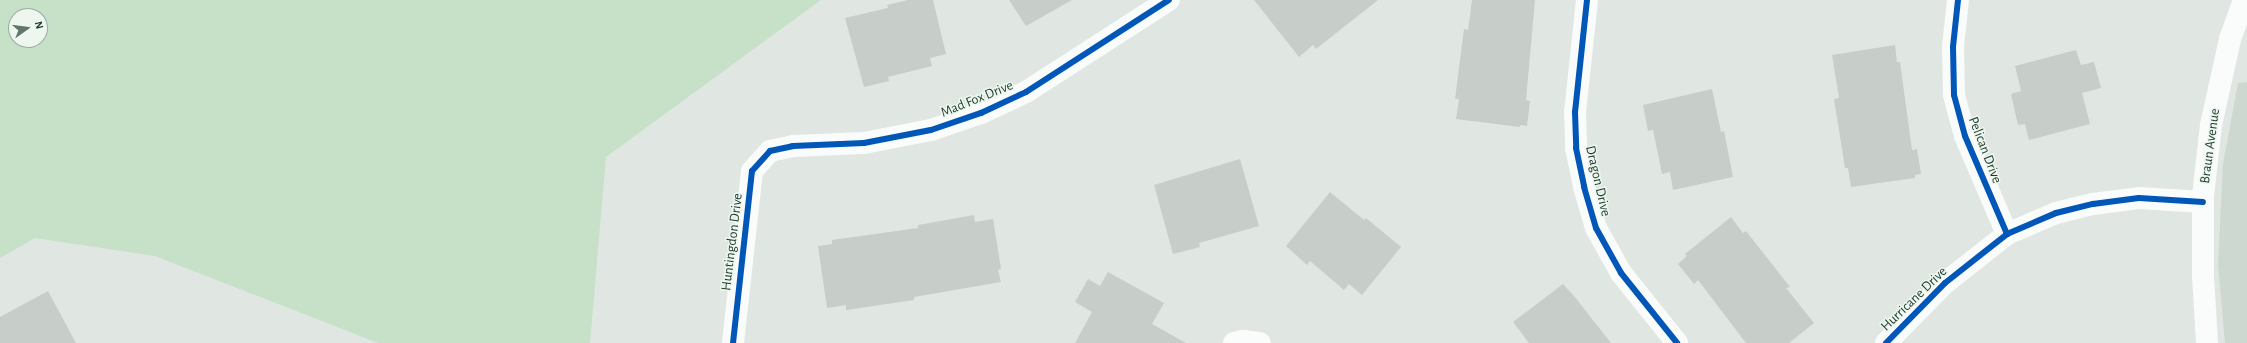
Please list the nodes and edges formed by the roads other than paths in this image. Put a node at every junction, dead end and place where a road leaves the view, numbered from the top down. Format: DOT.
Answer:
graph roads {
  1 [pos="1169,0"];
  2 [pos="1587,0"];
  3 [pos="1958,0"];
  4 [pos="2244,0"];
  5 [pos="770,151"];
  6 [pos="2203,202"];
  7 [pos="2008,234"];
  8 [pos="733,343"];
  9 [pos="1234,343"];
  10 [pos="1260,343"];
  11 [pos="1677,343"];
  12 [pos="1886,343"];
  13 [pos="2207,343"];
  1 -- 5 [label="street, Mad Fox Drive"];
  2 -- 11 [label="street, Dragon Drive"];
  3 -- 7 [label="street, Pelican Drive"];
  4 -- 6 [label="street, Braun Avenue"];
  5 -- 8 [label="street, Huntingdon Drive"];
  6 -- 7 [label="street, Hurricane Drive"];
  6 -- 13 [label="street, Braun Avenue"];
  7 -- 12 [label="street, Hurricane Drive"];
  9 -- 10 [label="street"];
}
